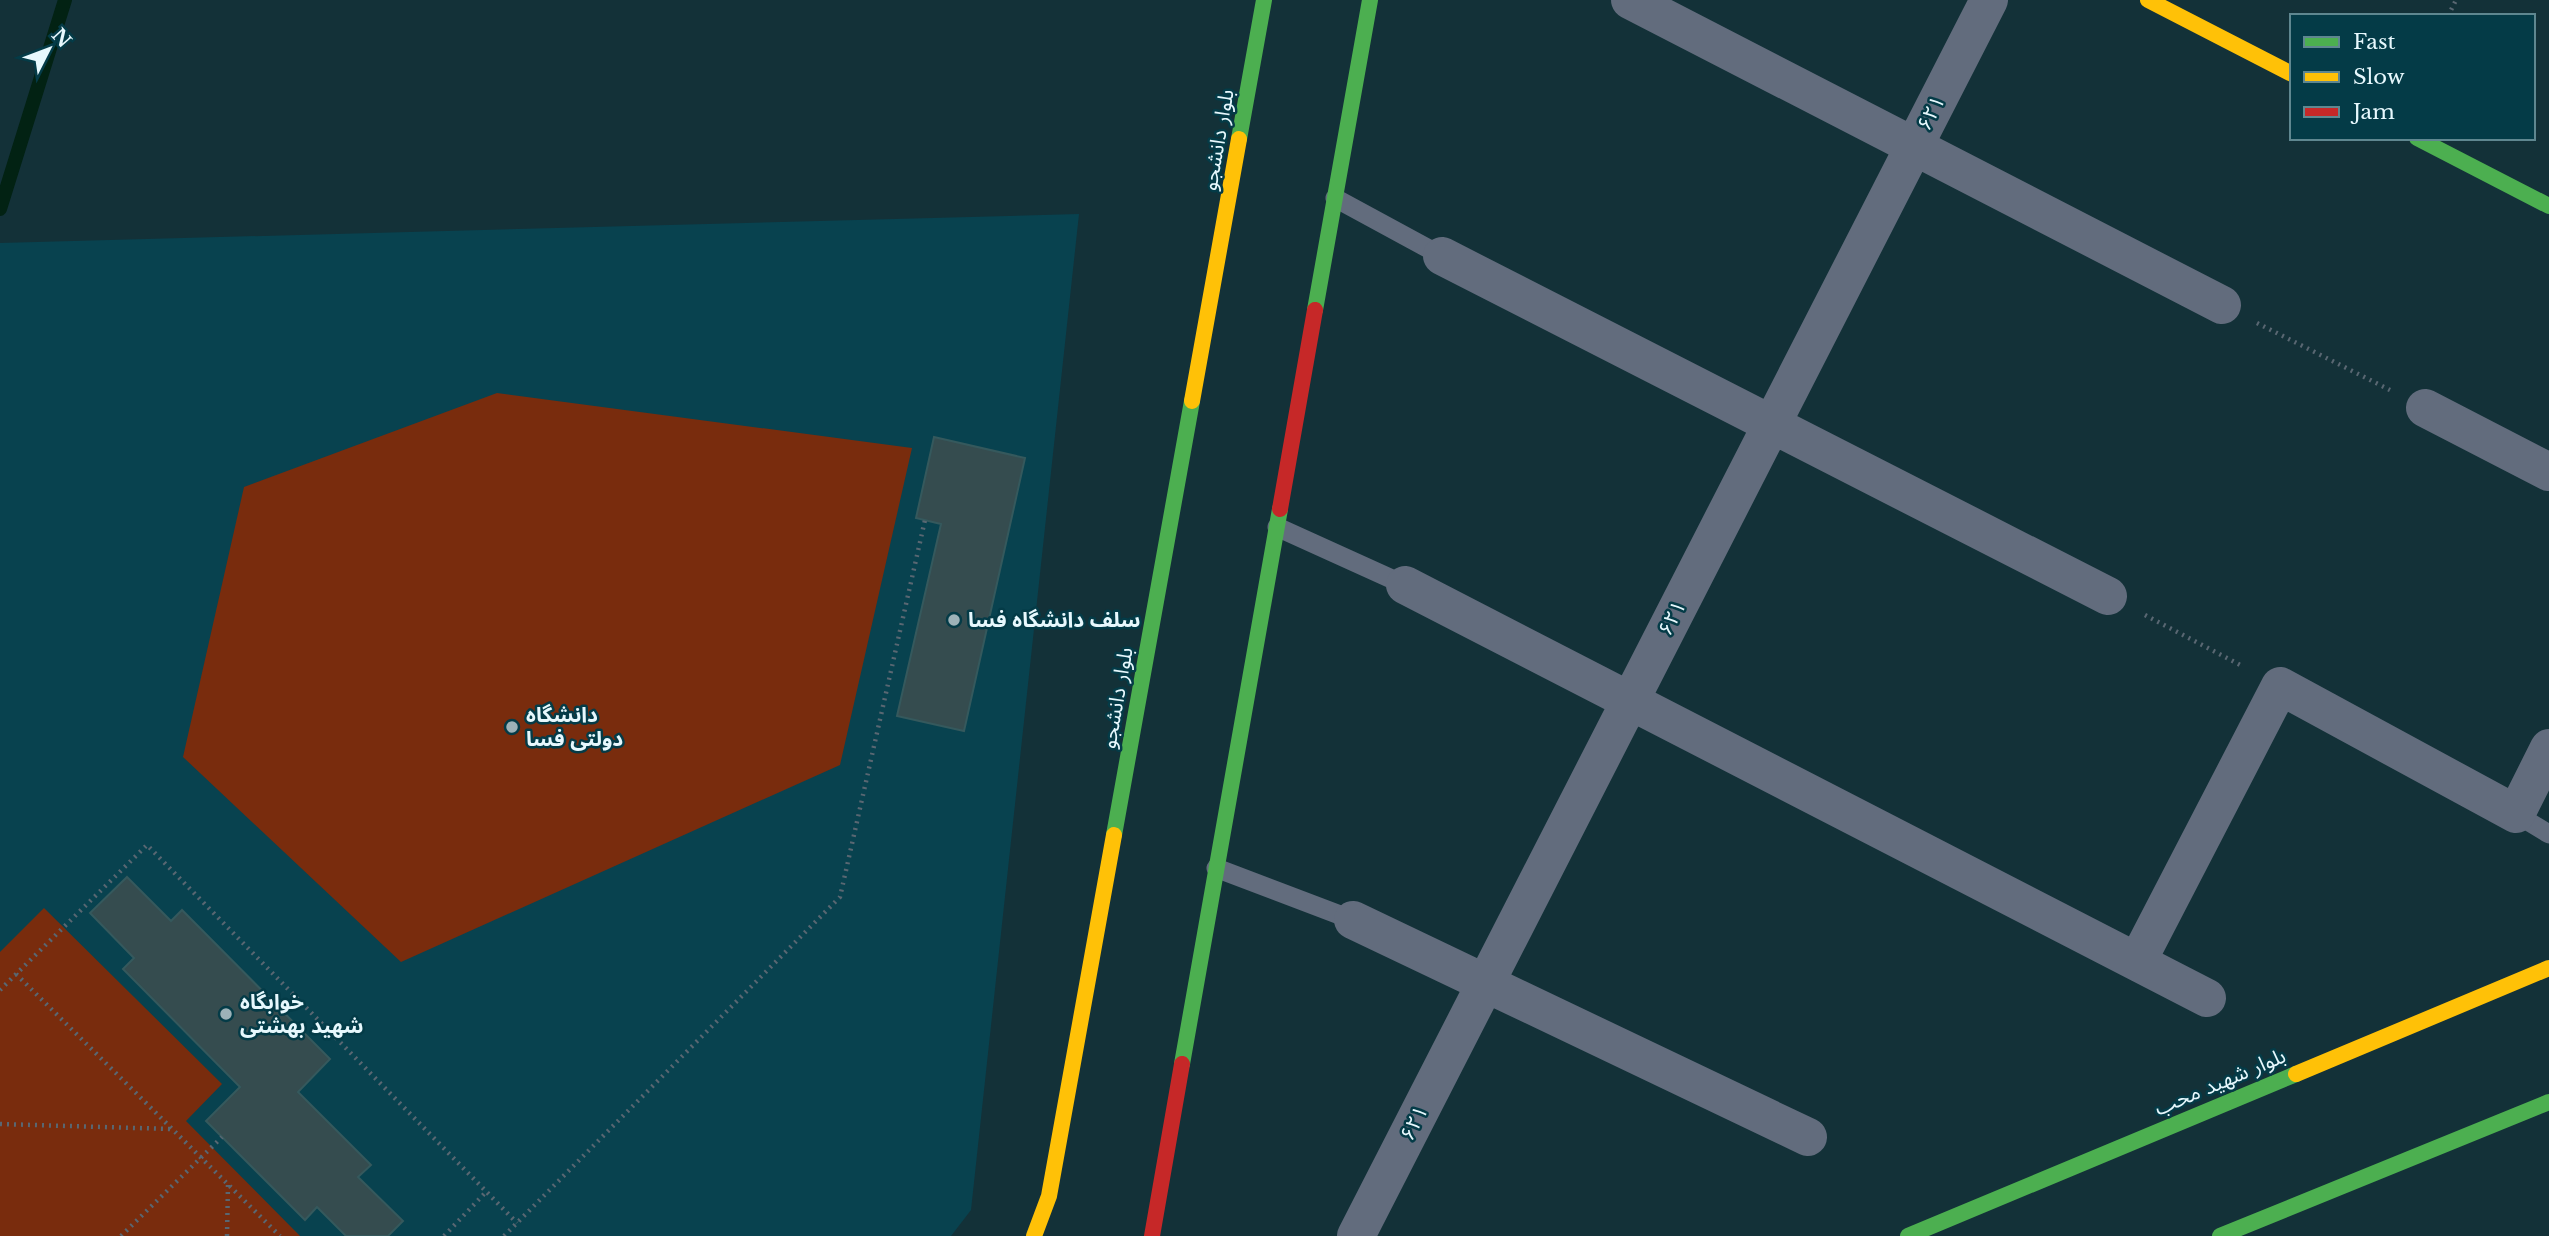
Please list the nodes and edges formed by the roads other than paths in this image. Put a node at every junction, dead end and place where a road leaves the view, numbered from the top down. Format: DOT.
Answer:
graph roads {
  1 [pos="1264,0"];
  2 [pos="1370,0"];
  3 [pos="1630,0"];
  4 [pos="1989,0"];
  5 [pos="2148,0"];
  6 [pos="2290,73"];
  7 [pos="2421,140"];
  8 [pos="1914,146"];
  9 [pos="1335,198"];
  10 [pos="2549,206"];
  11 [pos="1443,256"];
  12 [pos="2222,305"];
  13 [pos="2425,408"];
  14 [pos="1772,424"];
  15 [pos="2549,472"];
  16 [pos="1277,527"];
  17 [pos="1405,584"];
  18 [pos="2108,596"];
  19 [pos="1630,700"];
  20 [pos="2549,748"];
  21 [pos="2516,814"];
  22 [pos="2549,834"];
  23 [pos="1216,868"];
  24 [pos="1353,920"];
  25 [pos="2137,962"];
  26 [pos="2549,968"];
  27 [pos="1485,983"];
  28 [pos="2207,998"];
  29 [pos="2549,1102"];
  30 [pos="1808,1137"];
  31 [pos="1034,1236"];
  32 [pos="1152,1236"];
  33 [pos="1356,1236"];
  34 [pos="1908,1236"];
  35 [pos="2220,1236"];
  1 -- 31 [label="main road, بلوار دانشجو"];
  2 -- 9 [label="main road"];
  3 -- 8 [label="street"];
  4 -- 8 [label="street, ۶۲۱"];
  5 -- 6 [label="main road"];
  7 -- 10 [label="main road"];
  8 -- 12 [label="street"];
  8 -- 14 [label="street, ۶۲۱"];
  9 -- 11 [label="lane"];
  9 -- 16 [label="main road"];
  11 -- 14 [label="street"];
  13 -- 15 [label="street"];
  14 -- 18 [label="street"];
  14 -- 19 [label="street, ۶۲۱"];
  16 -- 17 [label="lane"];
  16 -- 23 [label="main road"];
  17 -- 19 [label="street"];
  19 -- 25 [label="street"];
  19 -- 27 [label="street, ۶۲۱"];
  20 -- 21 [label="street"];
  21 -- 22 [label="lane"];
  21 -- 25 [label="street"];
  23 -- 24 [label="lane"];
  23 -- 32 [label="main road"];
  24 -- 27 [label="street"];
  25 -- 28 [label="street"];
  26 -- 34 [label="main road, بلوار شهید محب"];
  27 -- 30 [label="street"];
  27 -- 33 [label="street, ۶۲۱"];
  29 -- 35 [label="main road"];
}
